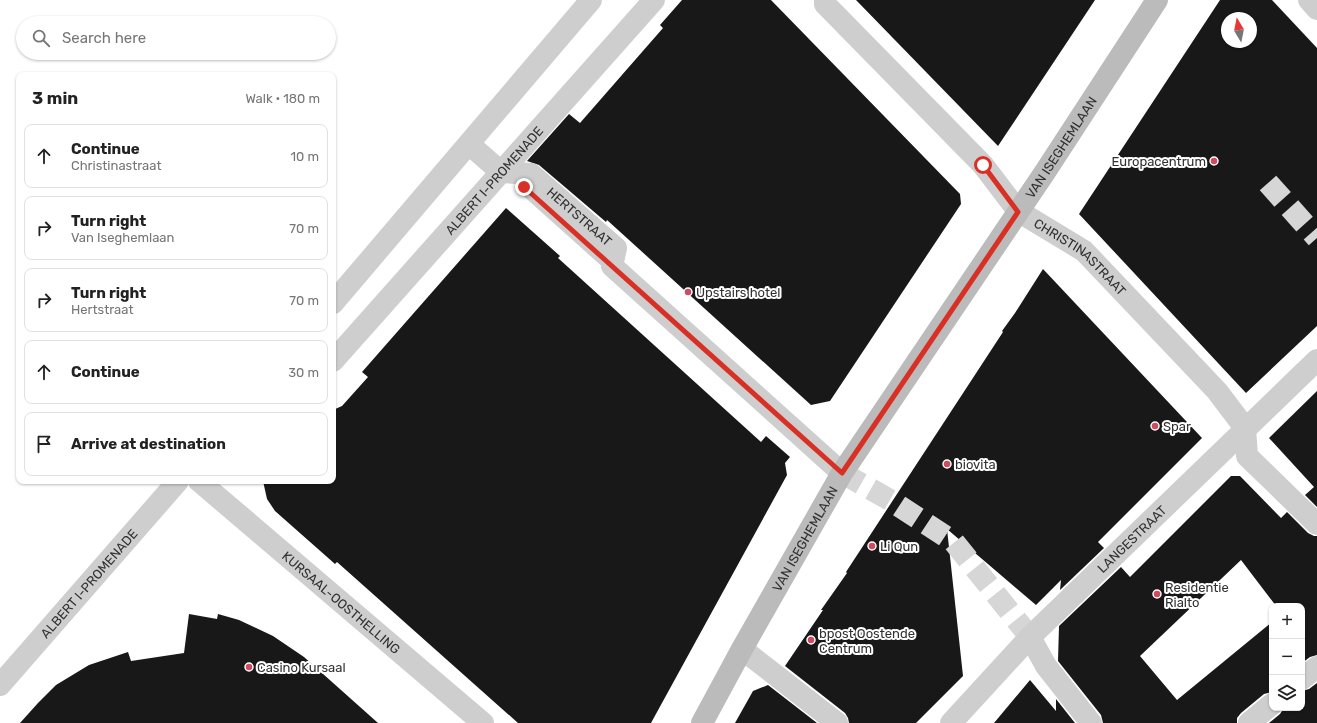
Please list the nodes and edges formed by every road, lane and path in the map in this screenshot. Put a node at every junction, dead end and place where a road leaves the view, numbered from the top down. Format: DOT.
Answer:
graph roads {
  1 [pos="591,0"];
  2 [pos="654,0"];
  3 [pos="1157,0"];
  4 [pos="1309,0"];
  5 [pos="822,1"];
  6 [pos="1317,9"];
  7 [pos="469,144"];
  8 [pos="500,172"];
  9 [pos="524,187"];
  10 [pos="1018,212"];
  11 [pos="612,266"];
  12 [pos="336,299"];
  13 [pos="336,358"];
  14 [pos="1317,360"];
  15 [pos="1245,428"];
  16 [pos="842,473"];
  17 [pos="175,484"];
  18 [pos="213,486"];
  19 [pos="1317,524"];
  20 [pos="1030,637"];
  21 [pos="742,648"];
  22 [pos="1317,667"];
  23 [pos="1305,677"];
  24 [pos="0,685"];
  25 [pos="1269,706"];
  26 [pos="483,723"];
  27 [pos="702,723"];
  28 [pos="838,723"];
  29 [pos="951,723"];
  30 [pos="1091,723"];
  31 [pos="1249,723"];
  1 -- 7 [label="street"];
  2 -- 8 [label="street, ALBERT I-PROMENADE"];
  3 -- 10 [label="street, VAN ISEGHEMLAAN"];
  4 -- 6 [label="street"];
  5 -- 10 [label="street, CHRISTINASTRAAT"];
  7 -- 8 [label="street"];
  7 -- 12 [label="street"];
  8 -- 11 [label="street, HERTSTRAAT"];
  8 -- 13 [label="street, ALBERT I-PROMENADE"];
  9 -- 11 [label="lane"];
  10 -- 15 [label="street, CHRISTINASTRAAT"];
  10 -- 16 [label="street, VAN ISEGHEMLAAN"];
  11 -- 16 [label="street, HERTSTRAAT"];
  14 -- 15 [label="street, LANGESTRAAT"];
  15 -- 19 [label="street"];
  15 -- 20 [label="street, LANGESTRAAT"];
  16 -- 21 [label="street, VAN ISEGHEMLAAN"];
  17 -- 24 [label="street, ALBERT I-PROMENADE"];
  18 -- 26 [label="street, KURSAAL-OOSTHELLING"];
  20 -- 29 [label="street, LANGESTRAAT"];
  20 -- 30 [label="street"];
  21 -- 27 [label="street, VAN ISEGHEMLAAN"];
  21 -- 28 [label="street"];
  22 -- 23 [label="street"];
  25 -- 31 [label="street"];
}
